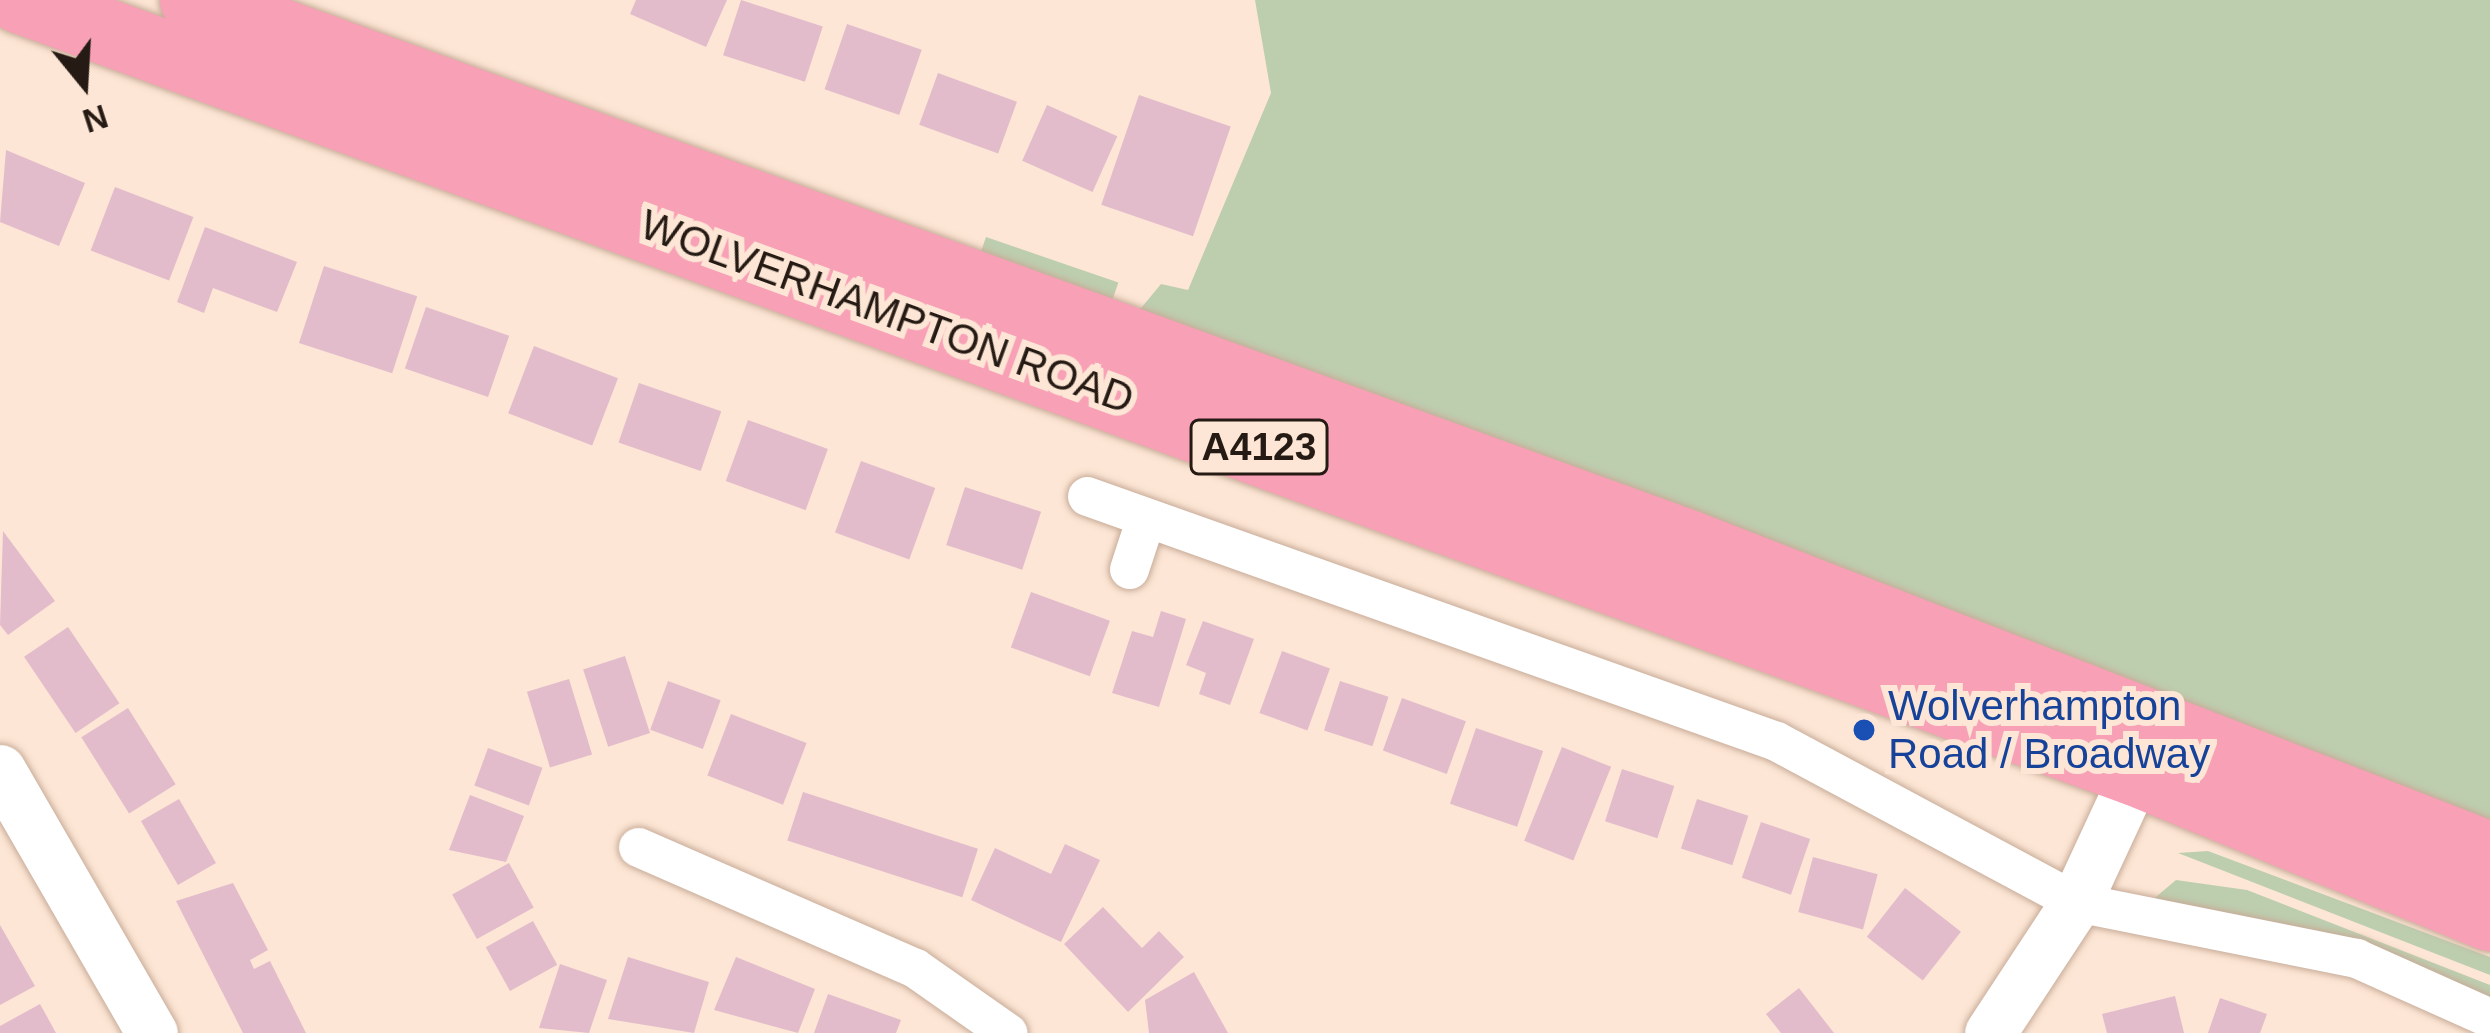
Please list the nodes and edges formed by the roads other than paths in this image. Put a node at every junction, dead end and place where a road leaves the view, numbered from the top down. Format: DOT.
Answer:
graph roads {
  1 [pos="20,0"];
  2 [pos="193,0"];
  3 [pos="1087,496"];
  4 [pos="1145,520"];
  5 [pos="1129,569"];
  6 [pos="2146,746"];
  7 [pos="0,770"];
  8 [pos="638,847"];
  9 [pos="2490,855"];
  10 [pos="2076,902"];
  11 [pos="2490,918"];
  12 [pos="2490,1018"];
  13 [pos="152,1033"];
  14 [pos="1008,1033"];
  15 [pos="1990,1033"];
  1 -- 6 [label="highway, WOLVERHAMPTON ROAD / A4123"];
  2 -- 6 [label="highway, WOLVERHAMPTON ROAD / A4123"];
  3 -- 4 [label="street"];
  4 -- 5 [label="street"];
  4 -- 10 [label="street"];
  6 -- 9 [label="highway, WOLVERHAMPTON ROAD / A4123"];
  6 -- 10 [label="street"];
  6 -- 11 [label="highway, WOLVERHAMPTON ROAD / A4123"];
  7 -- 13 [label="street"];
  8 -- 14 [label="street"];
  10 -- 12 [label="street"];
  10 -- 15 [label="street"];
}
